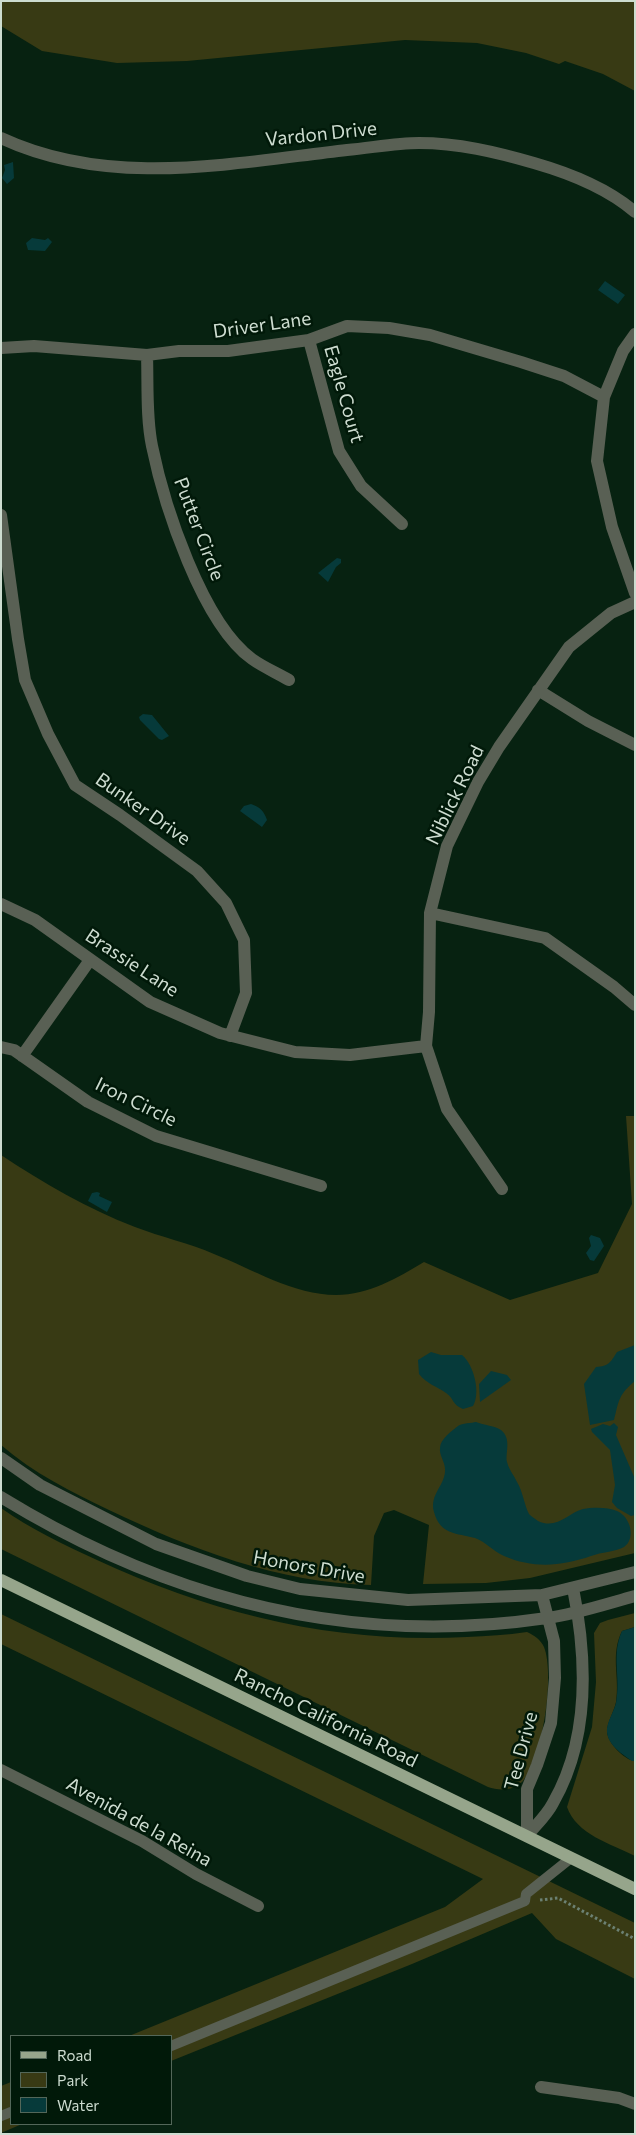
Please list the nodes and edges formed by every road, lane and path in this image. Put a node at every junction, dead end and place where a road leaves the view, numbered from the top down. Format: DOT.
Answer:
graph roads {
  1 [pos="1,138"];
  2 [pos="635,212"];
  3 [pos="635,334"];
  4 [pos="309,340"];
  5 [pos="1,348"];
  6 [pos="147,355"];
  7 [pos="604,397"];
  8 [pos="1,515"];
  9 [pos="402,524"];
  10 [pos="635,593"];
  11 [pos="635,602"];
  12 [pos="288,680"];
  13 [pos="538,690"];
  14 [pos="635,745"];
  15 [pos="1,904"];
  16 [pos="430,913"];
  17 [pos="90,960"];
  18 [pos="635,1005"];
  19 [pos="230,1036"];
  20 [pos="426,1046"];
  21 [pos="1,1047"];
  22 [pos="22,1056"];
  23 [pos="322,1186"];
  24 [pos="502,1189"];
  25 [pos="1,1458"];
  26 [pos="1,1497"];
  27 [pos="635,1572"];
  28 [pos="1,1580"];
  29 [pos="573,1588"];
  30 [pos="542,1595"];
  31 [pos="635,1596"];
  32 [pos="578,1611"];
  33 [pos="548,1618"];
  34 [pos="1,1770"];
  35 [pos="527,1836"];
  36 [pos="571,1858"];
  37 [pos="635,1889"];
  38 [pos="525,1901"];
  39 [pos="258,1906"];
  40 [pos="635,1939"];
  41 [pos="172,2046"];
  42 [pos="541,2086"];
  43 [pos="635,2104"];
  1 -- 2 [label="street, Vardon Drive"];
  3 -- 7 [label="street"];
  4 -- 6 [label="street, Driver Lane"];
  4 -- 7 [label="street, Driver Lane"];
  4 -- 9 [label="street, Eagle Court"];
  5 -- 6 [label="street, Driver Lane"];
  6 -- 12 [label="street, Putter Circle"];
  7 -- 10 [label="street"];
  8 -- 19 [label="street, Bunker Drive"];
  11 -- 13 [label="street, Niblick Road"];
  13 -- 14 [label="street"];
  13 -- 16 [label="street, Niblick Road"];
  15 -- 17 [label="street, Brassie Lane"];
  16 -- 18 [label="street"];
  16 -- 20 [label="street, Niblick Road"];
  17 -- 19 [label="street, Brassie Lane"];
  17 -- 22 [label="street"];
  19 -- 20 [label="street, Brassie Lane"];
  20 -- 24 [label="street, Niblick Road"];
  21 -- 22 [label="street, Iron Circle"];
  22 -- 23 [label="street, Iron Circle"];
  25 -- 30 [label="street, Honors Drive"];
  26 -- 33 [label="street"];
  27 -- 29 [label="street, Honors Drive"];
  28 -- 35 [label="main road, Rancho California Road"];
  29 -- 30 [label="street, Honors Drive"];
  29 -- 32 [label="street"];
  30 -- 33 [label="street, Tee Drive"];
  31 -- 32 [label="street"];
  32 -- 33 [label="street"];
  32 -- 35 [label="street"];
  33 -- 35 [label="street, Tee Drive"];
  34 -- 39 [label="street, Avenida de la Reina"];
  35 -- 36 [label="main road, Rancho California Road"];
  36 -- 37 [label="main road, Rancho California Road"];
  36 -- 38 [label="lane"];
  38 -- 40 [label="path"];
  38 -- 41 [label="lane"];
  42 -- 43 [label="street"];
}
